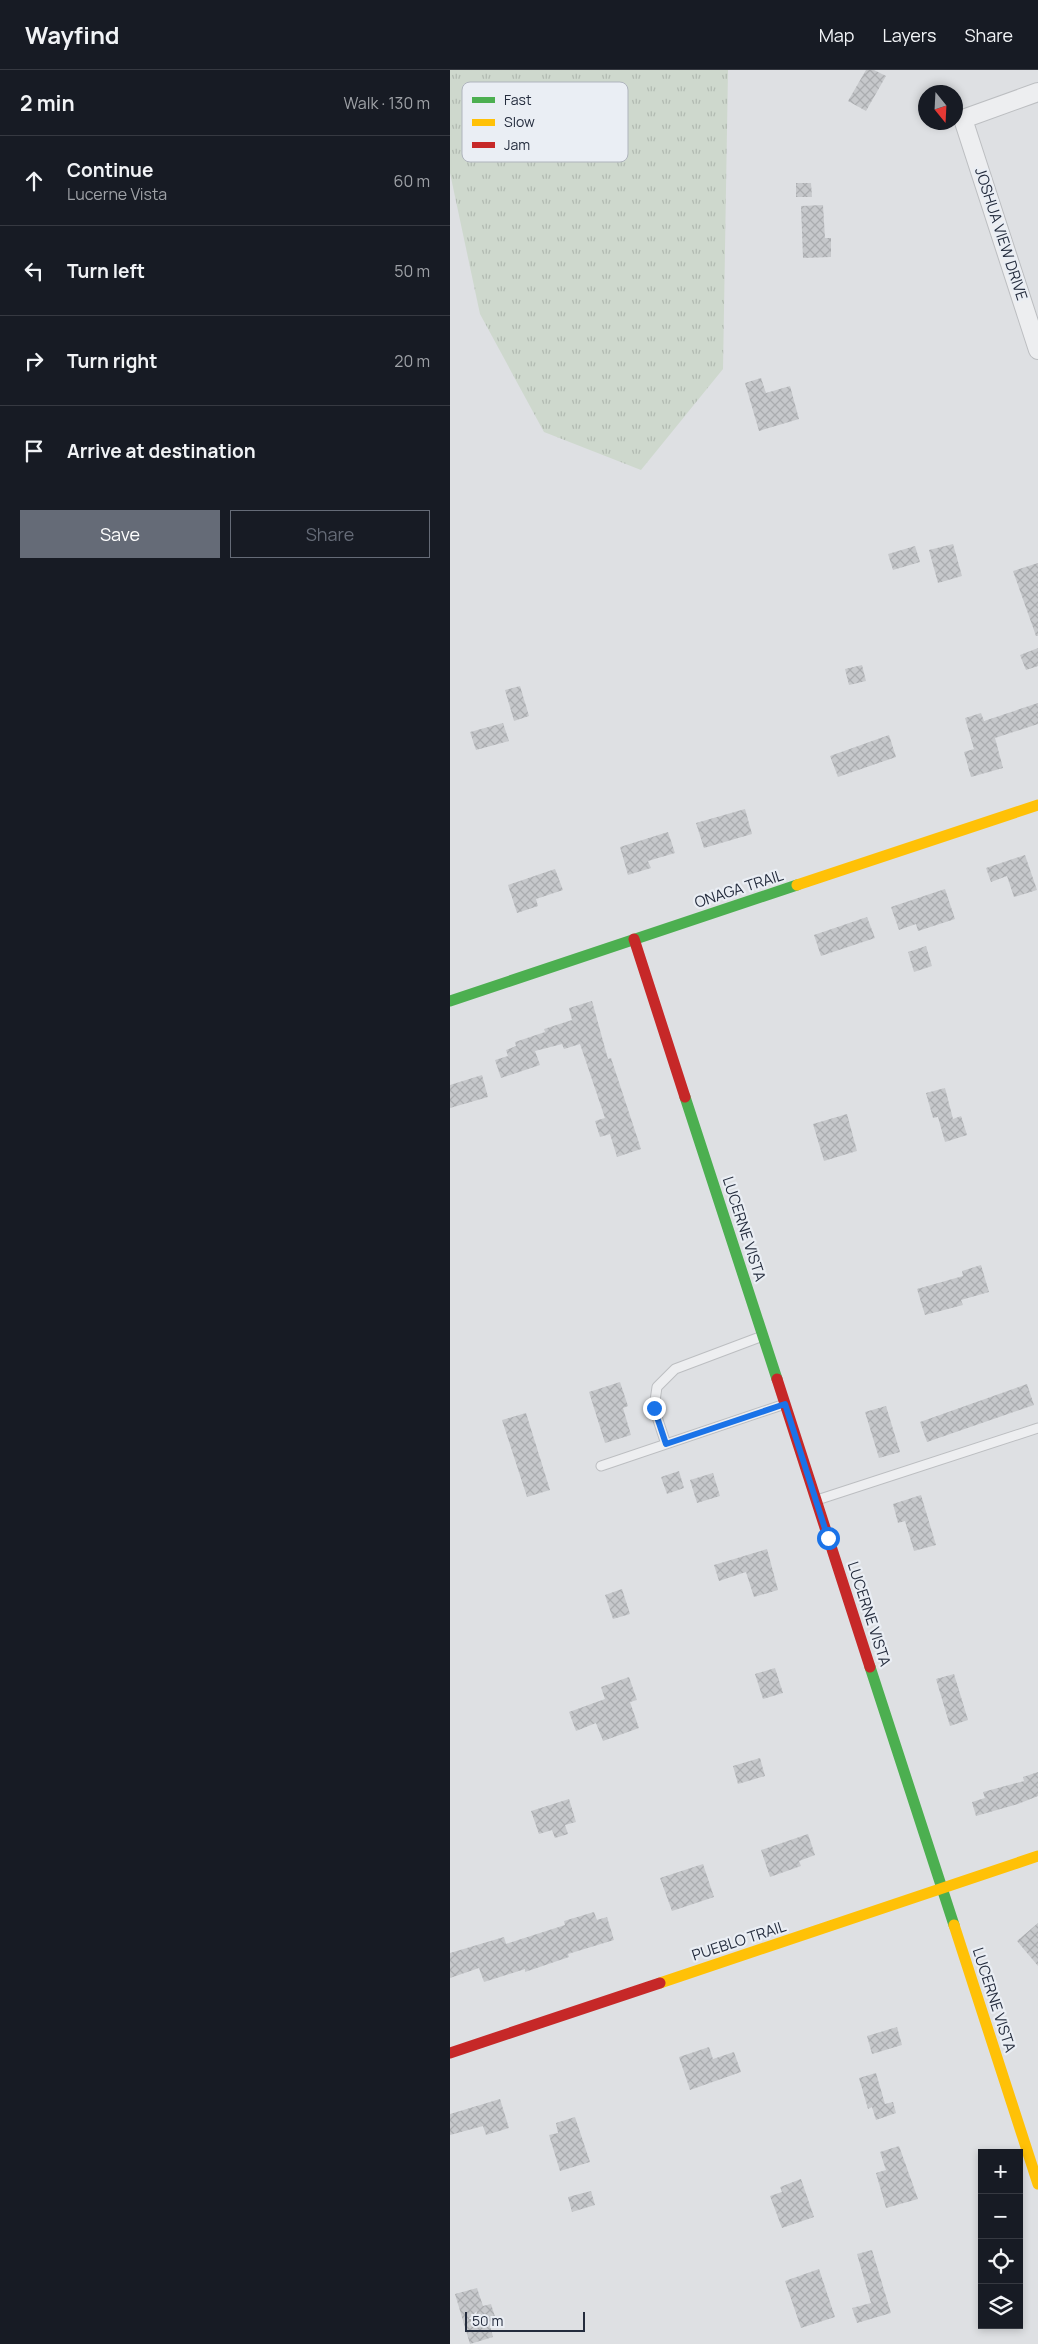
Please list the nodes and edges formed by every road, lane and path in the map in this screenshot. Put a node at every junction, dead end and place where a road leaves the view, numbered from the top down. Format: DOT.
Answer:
graph roads {
  1 [pos="1038,92"];
  2 [pos="1038,350"];
  3 [pos="1038,805"];
  4 [pos="634,939"];
  5 [pos="450,1001"];
  6 [pos="763,1336"];
  7 [pos="785,1404"];
  8 [pos="1038,1428"];
  9 [pos="666,1444"];
  10 [pos="601,1466"];
  11 [pos="816,1500"];
  12 [pos="1038,1856"];
  13 [pos="942,1889"];
  14 [pos="450,2053"];
  15 [pos="1038,2184"];
  1 -- 2 [label="street, JOSHUA VIEW DRIVE"];
  3 -- 4 [label="street, ONAGA TRAIL"];
  4 -- 5 [label="street, ONAGA TRAIL"];
  4 -- 6 [label="street, LUCERNE VISTA"];
  6 -- 7 [label="street, LUCERNE VISTA"];
  6 -- 9 [label="lane"];
  7 -- 9 [label="lane"];
  7 -- 11 [label="street, LUCERNE VISTA"];
  8 -- 11 [label="lane"];
  9 -- 10 [label="lane"];
  11 -- 13 [label="street, LUCERNE VISTA"];
  12 -- 13 [label="street, PUEBLO TRAIL"];
  13 -- 14 [label="street, PUEBLO TRAIL"];
  13 -- 15 [label="street, LUCERNE VISTA"];
}
